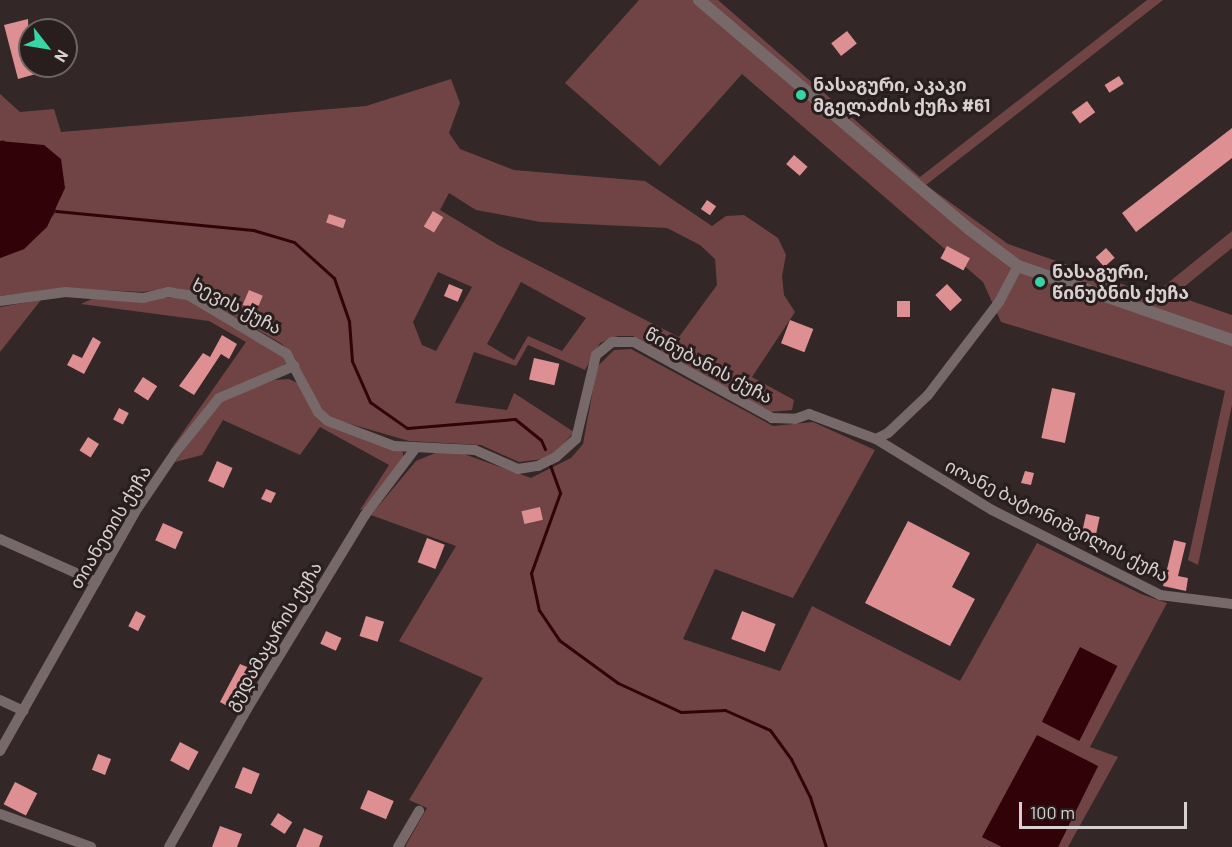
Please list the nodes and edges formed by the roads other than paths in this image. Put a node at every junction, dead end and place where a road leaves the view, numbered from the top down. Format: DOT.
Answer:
graph roads {
  1 [pos="699,0"];
  2 [pos="1018,266"];
  3 [pos="0,301"];
  4 [pos="1232,340"];
  5 [pos="294,366"];
  6 [pos="876,439"];
  7 [pos="415,449"];
  8 [pos="0,539"];
  9 [pos="96,582"];
  10 [pos="1232,604"];
  11 [pos="0,700"];
  12 [pos="24,711"];
  13 [pos="0,751"];
  14 [pos="419,811"];
  15 [pos="0,814"];
  16 [pos="91,847"];
  17 [pos="169,847"];
  18 [pos="398,847"];
  1 -- 2 [label="street"];
  2 -- 4 [label="street"];
  2 -- 6 [label="street"];
  3 -- 5 [label="street, ხევის ქუჩა"];
  5 -- 7 [label="street, ხევის ქუჩა"];
  5 -- 9 [label="street, თიანეთის ქუჩა"];
  6 -- 7 [label="street, წინუბანის ქუჩა"];
  6 -- 10 [label="street, იოანე ბატონიშვილის ქუჩა"];
  7 -- 17 [label="street, გუდამაყარის ქუჩა"];
  8 -- 9 [label="street"];
  9 -- 12 [label="street, თიანეთის ქუჩა"];
  11 -- 12 [label="street"];
  12 -- 13 [label="street, თიანეთის ქუჩა"];
  14 -- 18 [label="street"];
  15 -- 16 [label="street"];
}
